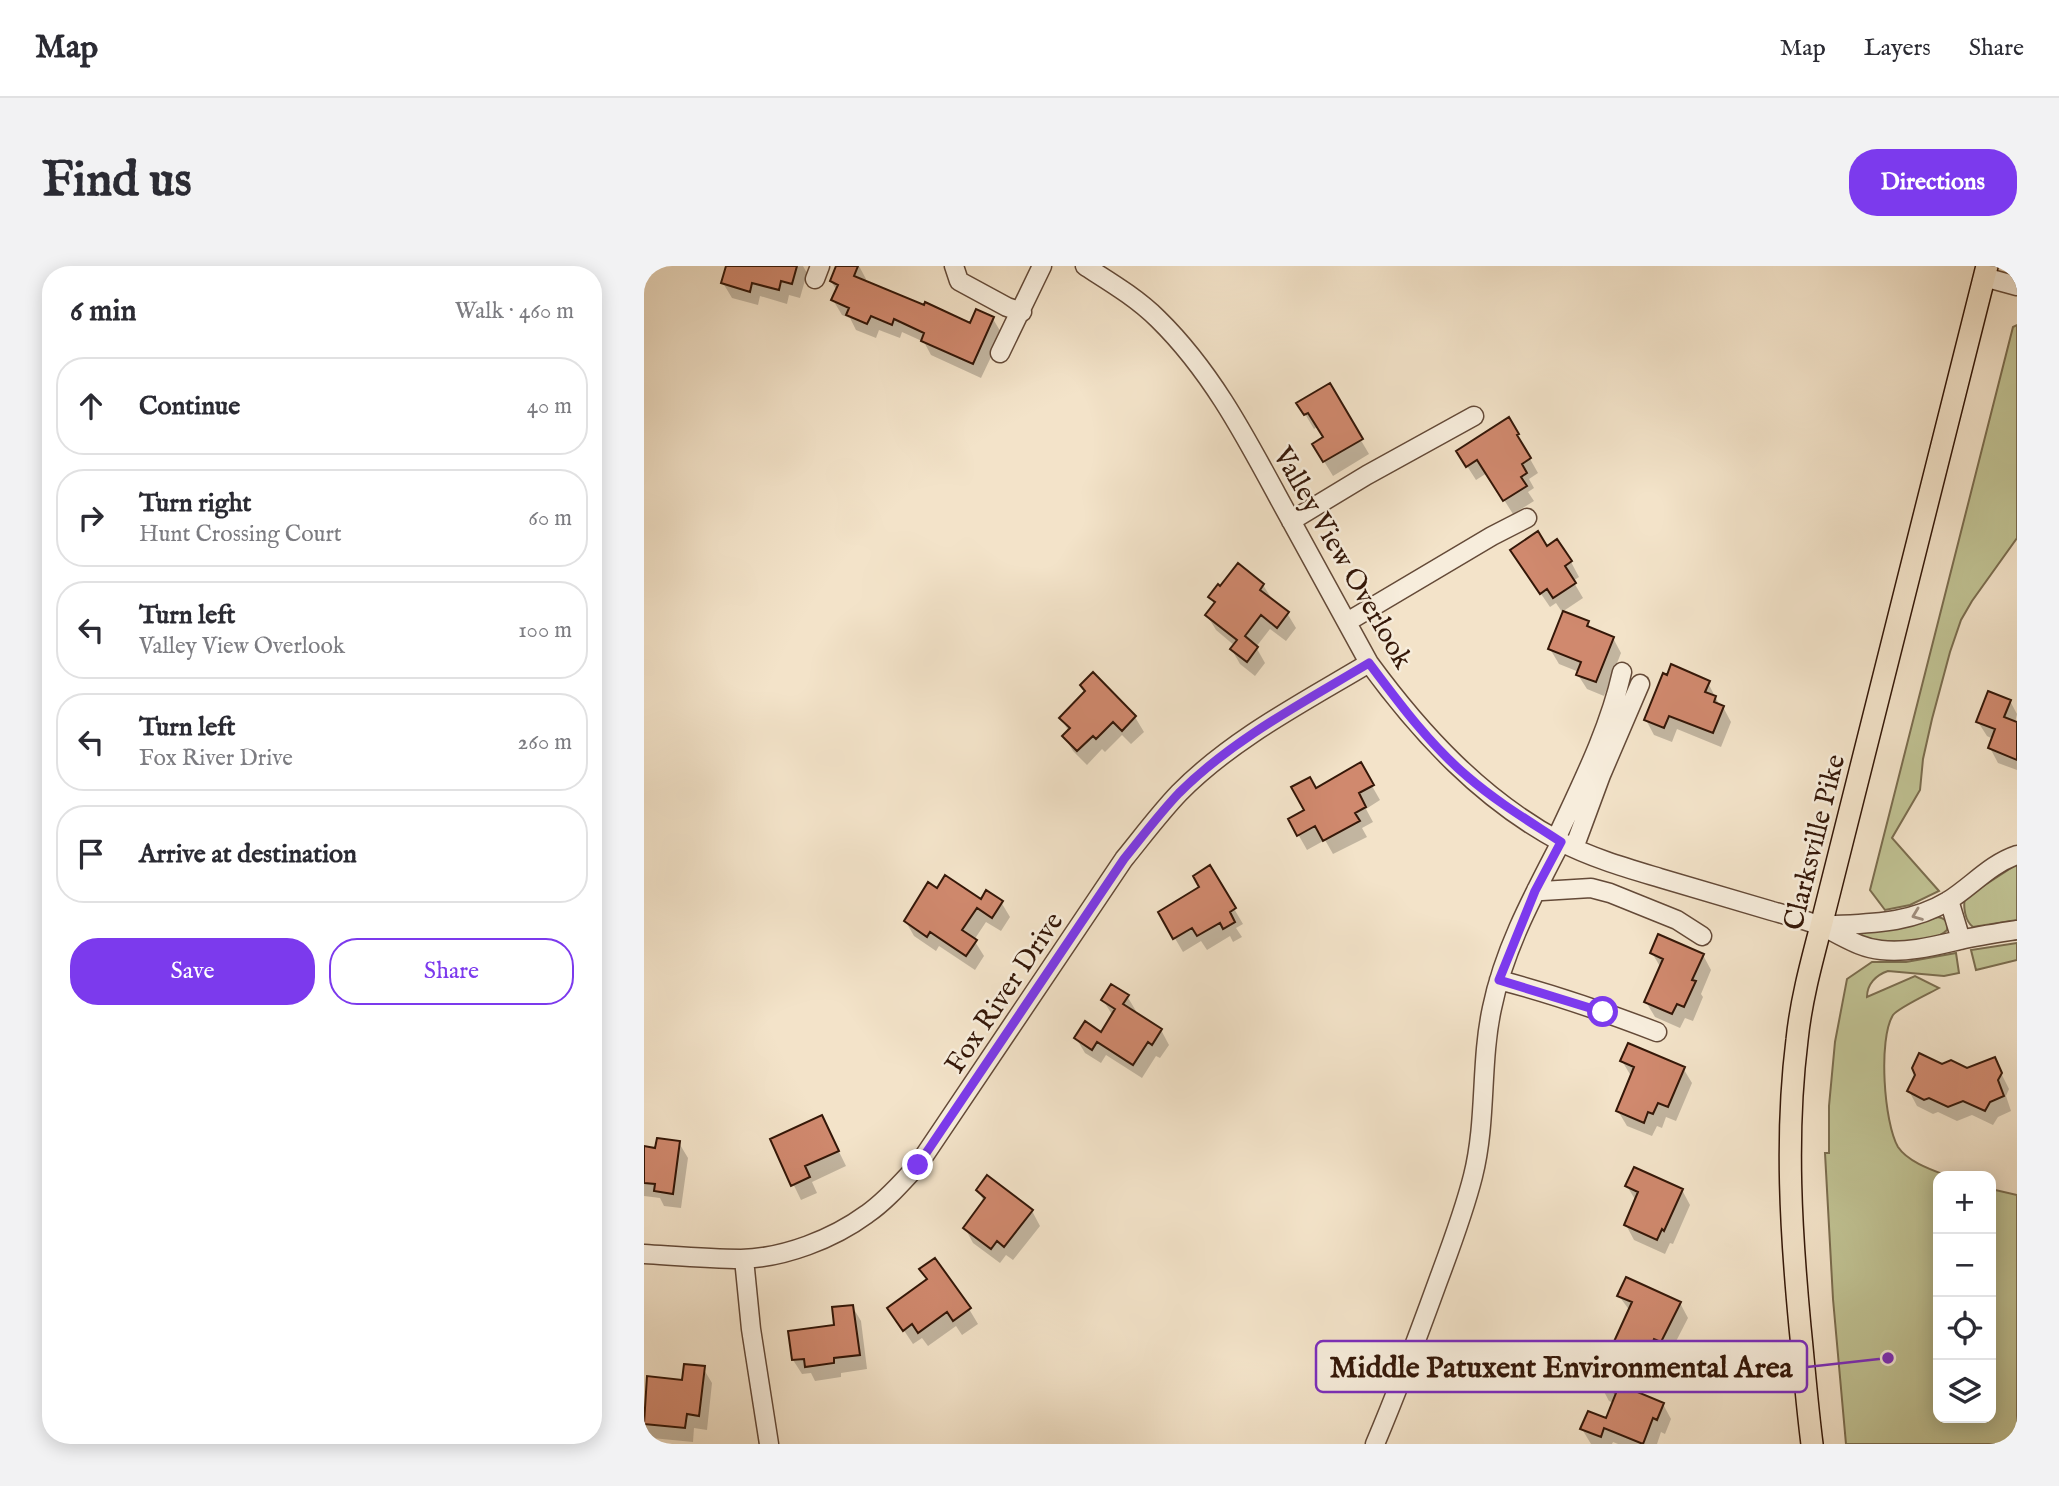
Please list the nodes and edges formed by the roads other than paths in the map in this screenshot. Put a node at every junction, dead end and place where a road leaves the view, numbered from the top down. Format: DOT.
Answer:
graph roads {
  1 [pos="954,266"];
  2 [pos="1042,266"];
  3 [pos="1085,266"];
  4 [pos="1986,272"];
  5 [pos="2017,285"];
  6 [pos="1022,312"];
  7 [pos="1000,353"];
  8 [pos="1474,416"];
  9 [pos="1527,518"];
  10 [pos="1291,521"];
  11 [pos="1347,622"];
  12 [pos="1369,663"];
  13 [pos="1622,672"];
  14 [pos="1640,684"];
  15 [pos="1564,843"];
  16 [pos="2017,855"];
  17 [pos="1536,890"];
  18 [pos="1949,900"];
  19 [pos="1821,926"];
  20 [pos="2017,930"];
  21 [pos="1702,936"];
  22 [pos="1961,940"];
  23 [pos="1499,980"];
  24 [pos="1657,1032"];
  25 [pos="644,1254"];
  26 [pos="744,1259"];
  27 [pos="769,1444"];
  28 [pos="1375,1444"];
  29 [pos="1812,1444"];
  1 -- 6 [label="street"];
  2 -- 6 [label="street"];
  3 -- 10 [label="street, Valley View Overlook"];
  4 -- 5 [label="street"];
  4 -- 19 [label="main road, Clarksville Pike"];
  6 -- 7 [label="street"];
  8 -- 10 [label="street"];
  9 -- 11 [label="street"];
  10 -- 11 [label="street, Valley View Overlook"];
  11 -- 12 [label="street, Valley View Overlook"];
  12 -- 15 [label="street, Valley View Overlook"];
  12 -- 26 [label="street, Fox River Drive"];
  13 -- 15 [label="street"];
  14 -- 15 [label="street"];
  15 -- 17 [label="street"];
  15 -- 19 [label="street, Valley View Overlook"];
  16 -- 18 [label="street"];
  17 -- 21 [label="street"];
  17 -- 23 [label="street"];
  18 -- 19 [label="street, one-way"];
  18 -- 22 [label="street"];
  19 -- 22 [label="street"];
  19 -- 29 [label="main road, Clarksville Pike"];
  20 -- 22 [label="street"];
  23 -- 24 [label="street"];
  23 -- 28 [label="street"];
  25 -- 26 [label="street, Fox River Drive"];
  26 -- 27 [label="street"];
}
